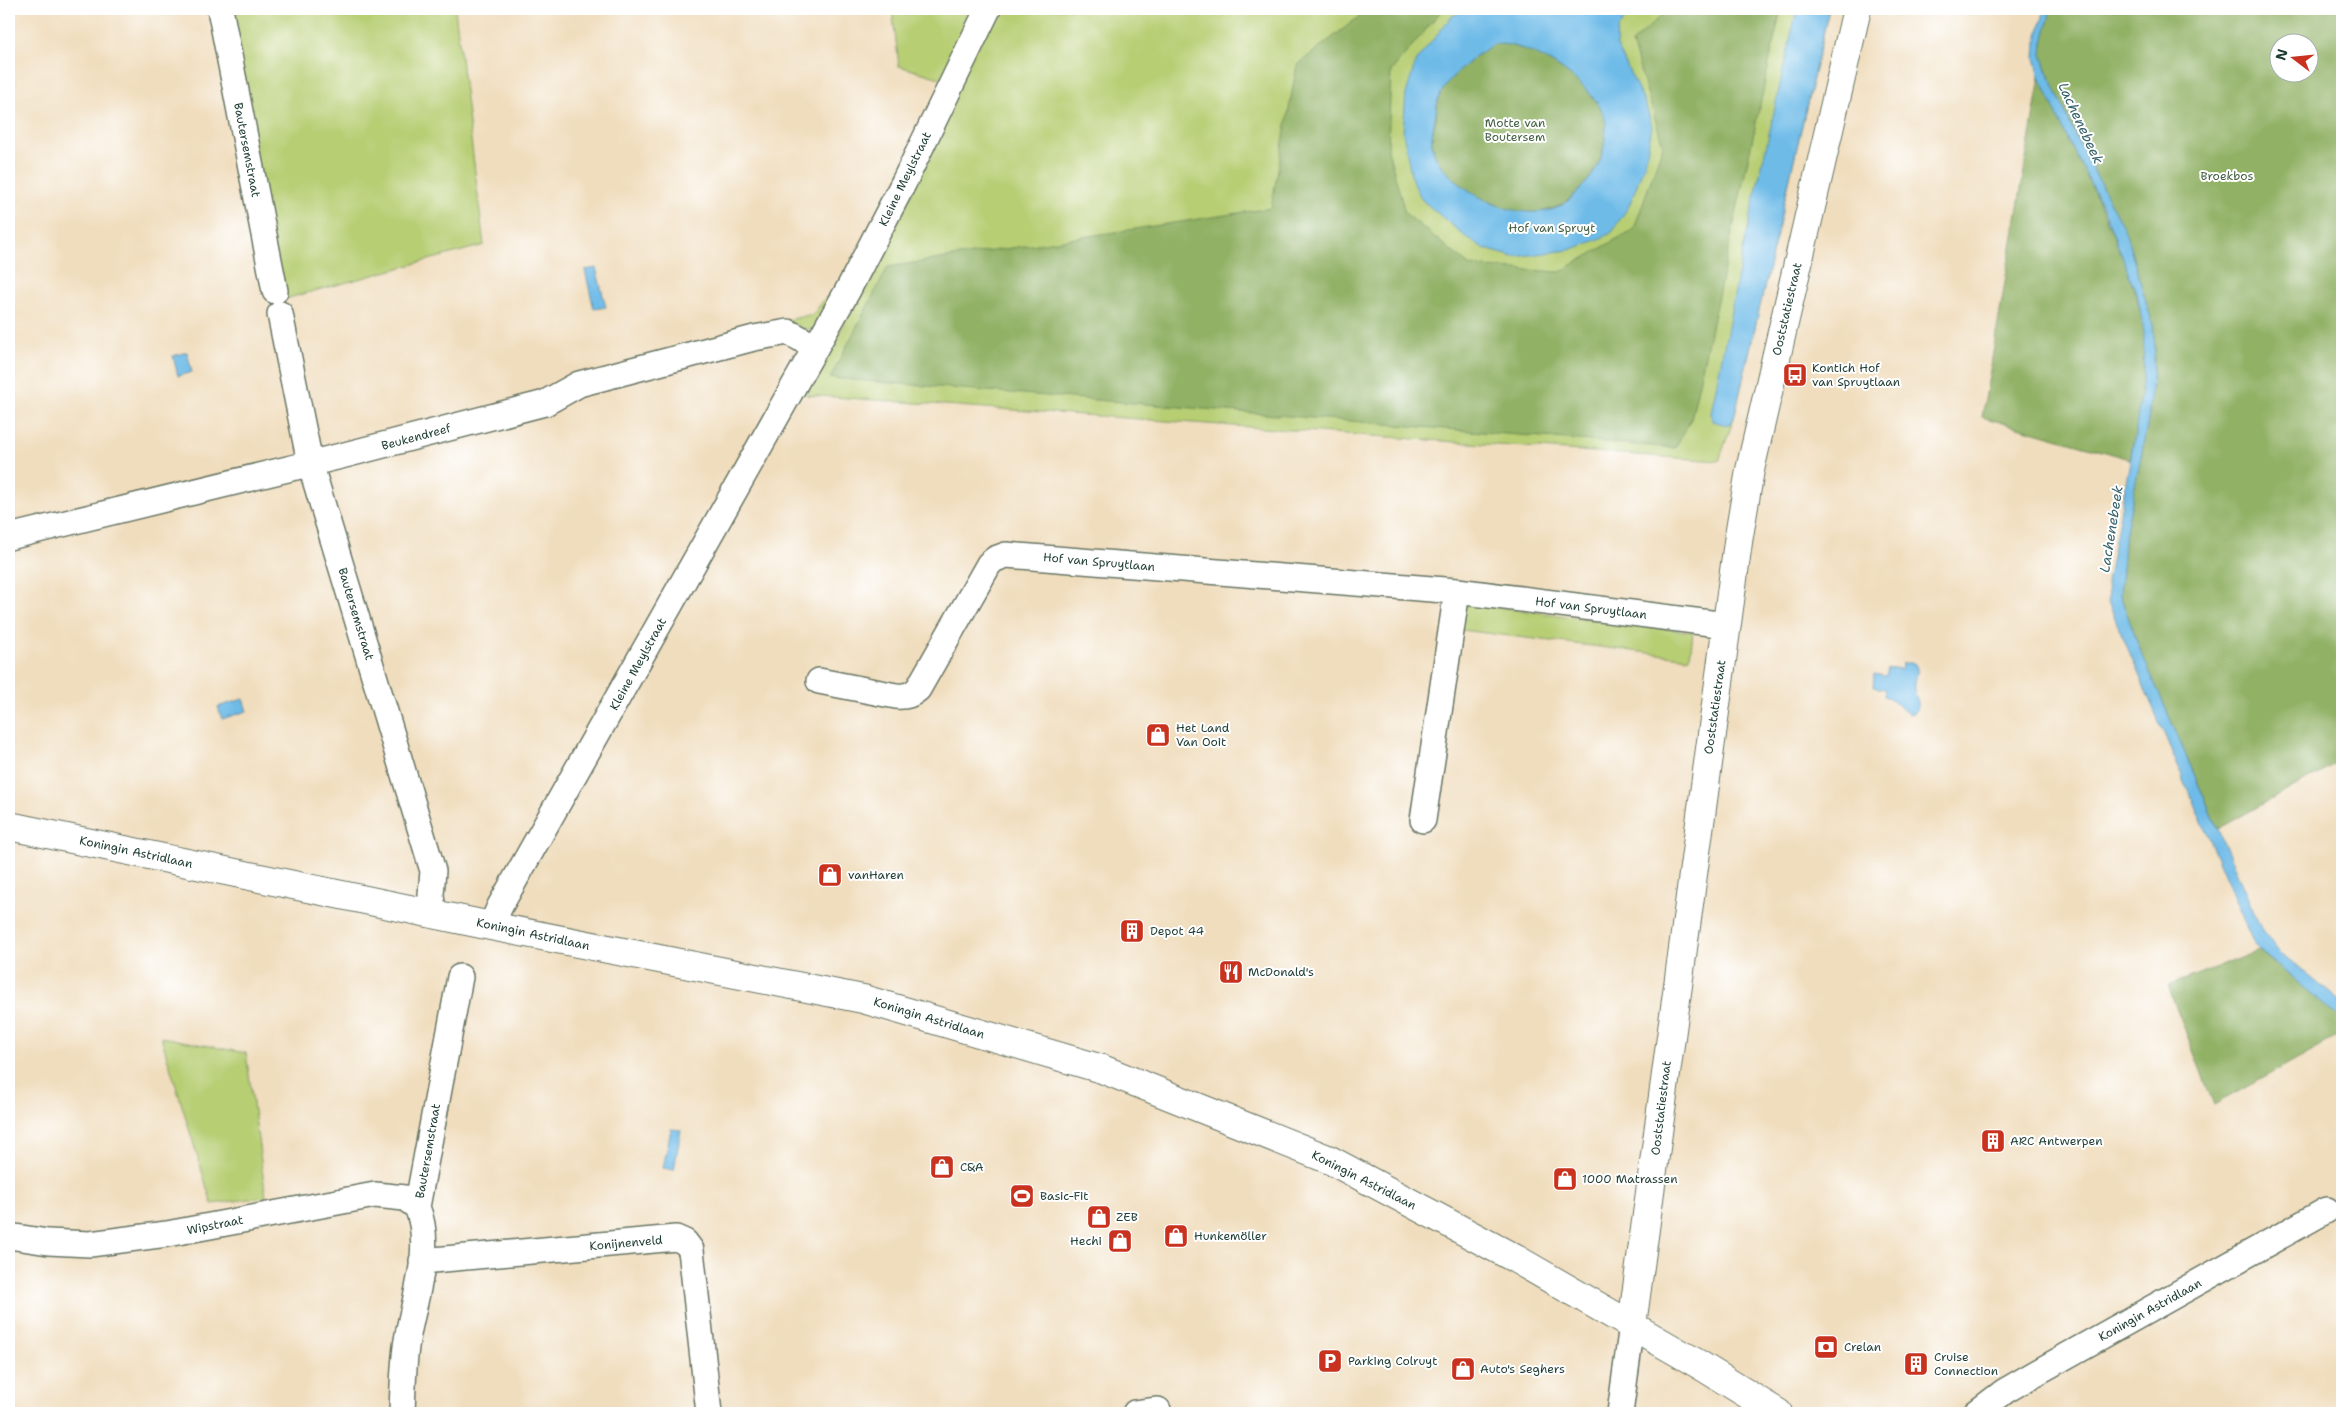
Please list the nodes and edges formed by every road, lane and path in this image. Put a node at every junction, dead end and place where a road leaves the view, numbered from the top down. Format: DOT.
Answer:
graph roads {
  1 [pos="220,9"];
  2 [pos="988,9"];
  3 [pos="1856,9"];
  4 [pos="816,347"];
  5 [pos="310,463"];
  6 [pos="9,537"];
  7 [pos="1457,591"];
  8 [pos="1726,625"];
  9 [pos="819,682"];
  10 [pos="1423,820"];
  11 [pos="9,826"];
  12 [pos="433,913"];
  13 [pos="491,926"];
  14 [pos="460,977"];
  15 [pos="417,1207"];
  16 [pos="2327,1210"];
  17 [pos="9,1236"];
  18 [pos="422,1261"];
  19 [pos="1632,1325"];
  20 [pos="402,1413"];
  21 [pos="709,1413"];
  22 [pos="1620,1413"];
  23 [pos="1778,1413"];
  24 [pos="1976,1413"];
  1 -- 5 [label="street, Bautersemstraat"];
  2 -- 4 [label="street, Kleine Meylstraat"];
  3 -- 8 [label="main road, Ooststatiestraat"];
  4 -- 5 [label="street, Beukendreef"];
  4 -- 13 [label="street, Kleine Meylstraat"];
  5 -- 6 [label="street, Beukendreef"];
  5 -- 12 [label="street, Bautersemstraat"];
  7 -- 8 [label="street, Hof van Spruytlaan"];
  7 -- 9 [label="street, Hof van Spruytlaan"];
  7 -- 10 [label="street"];
  8 -- 19 [label="main road, Ooststatiestraat"];
  11 -- 12 [label="main road, Koningin Astridlaan"];
  12 -- 13 [label="main road, Koningin Astridlaan"];
  13 -- 19 [label="main road, Koningin Astridlaan"];
  14 -- 15 [label="street, Bautersemstraat"];
  15 -- 17 [label="street, Wipstraat"];
  15 -- 18 [label="street, Bautersemstraat"];
  16 -- 24 [label="street, Koningin Astridlaan"];
  18 -- 20 [label="street, Bautersemstraat"];
  18 -- 21 [label="street, Konijnenveld"];
  19 -- 22 [label="street, Ooststatiestraat"];
  19 -- 23 [label="main road, Koningin Astridlaan"];
}
